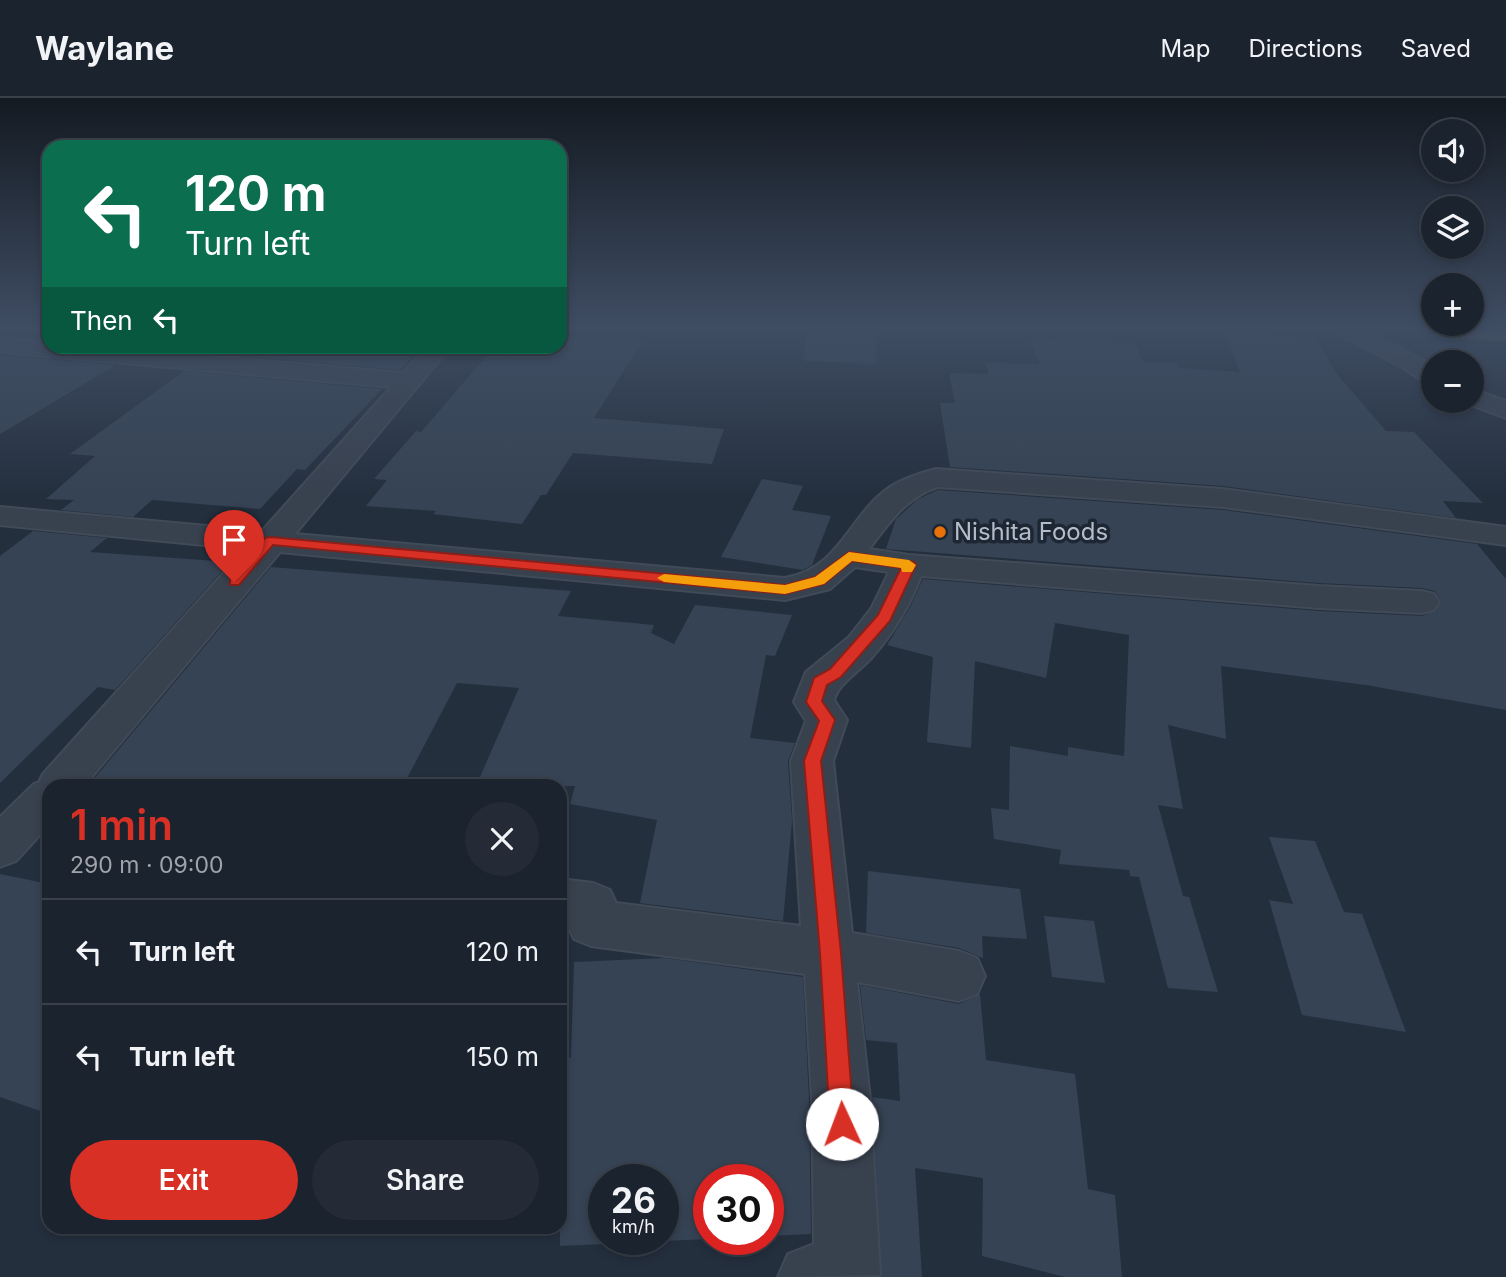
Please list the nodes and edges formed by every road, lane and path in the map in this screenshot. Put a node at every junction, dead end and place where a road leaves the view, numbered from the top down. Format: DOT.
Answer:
graph roads {
  1 [pos="405,385"];
  2 [pos="1484,402"];
  3 [pos="1506,410"];
  4 [pos="0,516"];
  5 [pos="1506,536"];
  6 [pos="270,541"];
  7 [pos="849,556"];
  8 [pos="909,565"];
  9 [pos="1422,602"];
  10 [pos="64,779"];
  11 [pos="567,902"];
  12 [pos="830,953"];
  13 [pos="959,976"];
  14 [pos="811,1277"];
  1 -- 6 [label="street"];
  2 -- 3 [label="street"];
  4 -- 6 [label="street"];
  5 -- 7 [label="street"];
  6 -- 7 [label="street"];
  6 -- 10 [label="street"];
  7 -- 8 [label="street"];
  8 -- 9 [label="street"];
  8 -- 12 [label="street"];
  11 -- 12 [label="street"];
  12 -- 13 [label="street"];
  12 -- 14 [label="street"];
}
